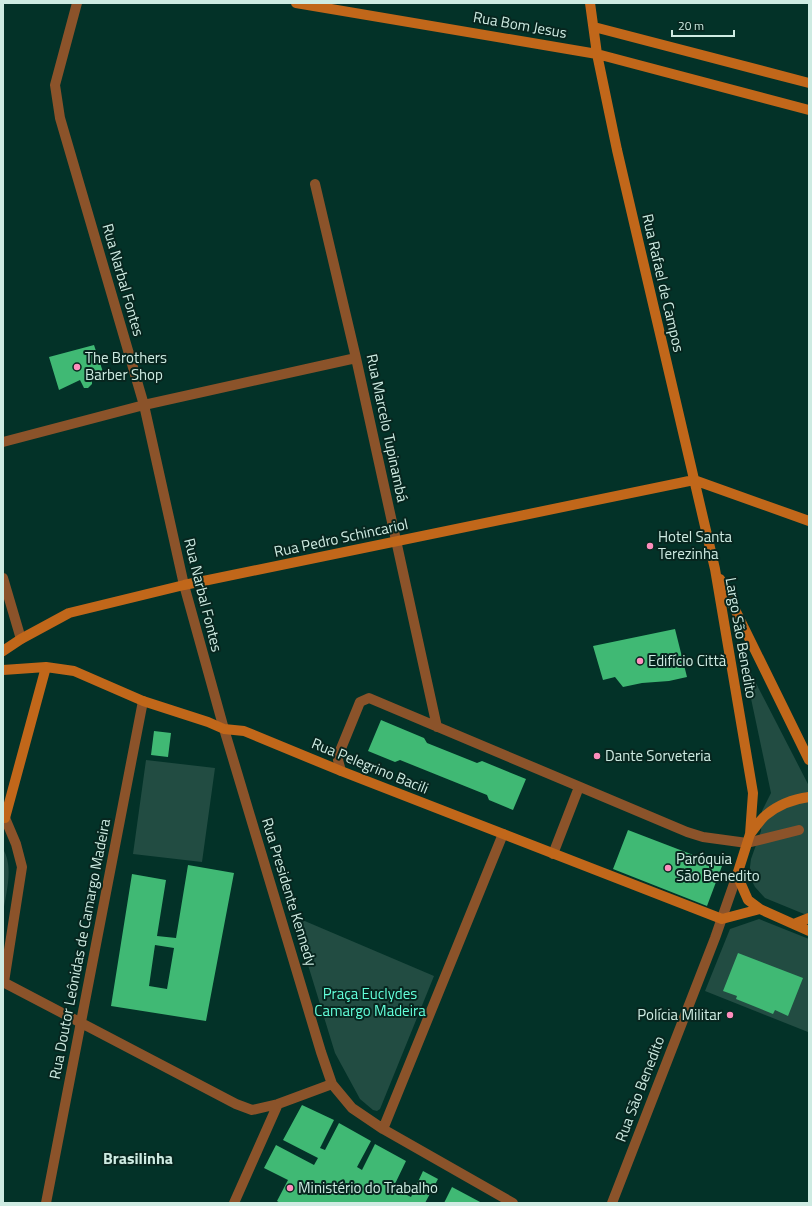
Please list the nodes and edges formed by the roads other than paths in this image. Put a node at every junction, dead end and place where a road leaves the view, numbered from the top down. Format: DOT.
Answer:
graph roads {
  1 [pos="77,3"];
  2 [pos="296,3"];
  3 [pos="590,3"];
  4 [pos="594,27"];
  5 [pos="597,54"];
  6 [pos="809,83"];
  7 [pos="809,110"];
  8 [pos="316,184"];
  9 [pos="356,358"];
  10 [pos="144,405"];
  11 [pos="3,442"];
  12 [pos="694,480"];
  13 [pos="809,521"];
  14 [pos="396,542"];
  15 [pos="715,569"];
  16 [pos="3,578"];
  17 [pos="184,585"];
  18 [pos="21,639"];
  19 [pos="3,652"];
  20 [pos="46,667"];
  21 [pos="3,670"];
  22 [pos="143,701"];
  23 [pos="437,727"];
  24 [pos="224,729"];
  25 [pos="809,760"];
  26 [pos="341,771"];
  27 [pos="579,787"];
  28 [pos="809,797"];
  29 [pos="4,818"];
  30 [pos="799,830"];
  31 [pos="503,834"];
  32 [pos="748,839"];
  33 [pos="553,854"];
  34 [pos="737,875"];
  35 [pos="760,909"];
  36 [pos="809,918"];
  37 [pos="722,919"];
  38 [pos="794,924"];
  39 [pos="809,931"];
  40 [pos="3,982"];
  41 [pos="81,1021"];
  42 [pos="332,1084"];
  43 [pos="278,1104"];
  44 [pos="383,1129"];
  45 [pos="46,1203"];
  46 [pos="234,1203"];
  47 [pos="513,1203"];
  48 [pos="612,1203"];
  1 -- 10 [label="street, Rua Narbal Fontes"];
  2 -- 5 [label="street, Rua Bom Jesus"];
  3 -- 4 [label="street, Rua Rafael de Campos"];
  4 -- 5 [label="street, Rua Rafael de Campos"];
  4 -- 6 [label="street"];
  5 -- 7 [label="street, Rua Bom Jesus"];
  5 -- 12 [label="street, Rua Rafael de Campos"];
  8 -- 9 [label="street, Rua Marcelo Tupinambá"];
  9 -- 10 [label="street"];
  9 -- 14 [label="street, Rua Marcelo Tupinambá"];
  10 -- 11 [label="street"];
  10 -- 17 [label="street, Rua Narbal Fontes"];
  12 -- 13 [label="street"];
  12 -- 14 [label="street, Rua Pedro Schincariol"];
  12 -- 15 [label="street, Rua Rafael de Campos"];
  14 -- 17 [label="street, Rua Pedro Schincariol"];
  14 -- 23 [label="street, Rua Marcelo Tupinambá"];
  15 -- 25 [label="street, Largo São Benedito"];
  15 -- 32 [label="street, Largo São Benedito"];
  16 -- 18 [label="street"];
  17 -- 18 [label="street, Rua Pedro Schincariol"];
  17 -- 24 [label="street, Rua Narbal Fontes"];
  18 -- 19 [label="street, Rua Pedro Schincariol"];
  20 -- 21 [label="street, Rua Pelegrino Bacili"];
  20 -- 22 [label="street, Rua Pelegrino Bacili"];
  20 -- 29 [label="street"];
  22 -- 24 [label="street, Rua Pelegrino Bacili"];
  22 -- 41 [label="street, Rua Doutor Leônidas de Camargo Madeira"];
  23 -- 26 [label="street"];
  23 -- 27 [label="street"];
  24 -- 26 [label="street, Rua Pelegrino Bacili"];
  24 -- 42 [label="street, Rua Presidente Kennedy"];
  26 -- 31 [label="street, Rua Pelegrino Bacili"];
  27 -- 32 [label="street"];
  27 -- 33 [label="street"];
  28 -- 32 [label="street"];
  29 -- 40 [label="street"];
  30 -- 32 [label="street"];
  31 -- 33 [label="street, Rua Pelegrino Bacili"];
  31 -- 44 [label="street"];
  32 -- 34 [label="street, Largo São Benedito"];
  33 -- 37 [label="street, Rua Pelegrino Bacili"];
  34 -- 35 [label="street"];
  34 -- 37 [label="street, Largo São Benedito"];
  35 -- 37 [label="street"];
  35 -- 38 [label="street"];
  36 -- 38 [label="street"];
  37 -- 48 [label="street, Rua São Benedito"];
  38 -- 39 [label="street"];
  40 -- 41 [label="street"];
  41 -- 43 [label="street"];
  41 -- 45 [label="street, Rua Doutor Leônidas de Camargo Madeira"];
  42 -- 43 [label="street"];
  42 -- 44 [label="street, Rua Presidente Kennedy"];
  43 -- 46 [label="street"];
  44 -- 47 [label="street, Rua Presidente Kennedy"];
}
